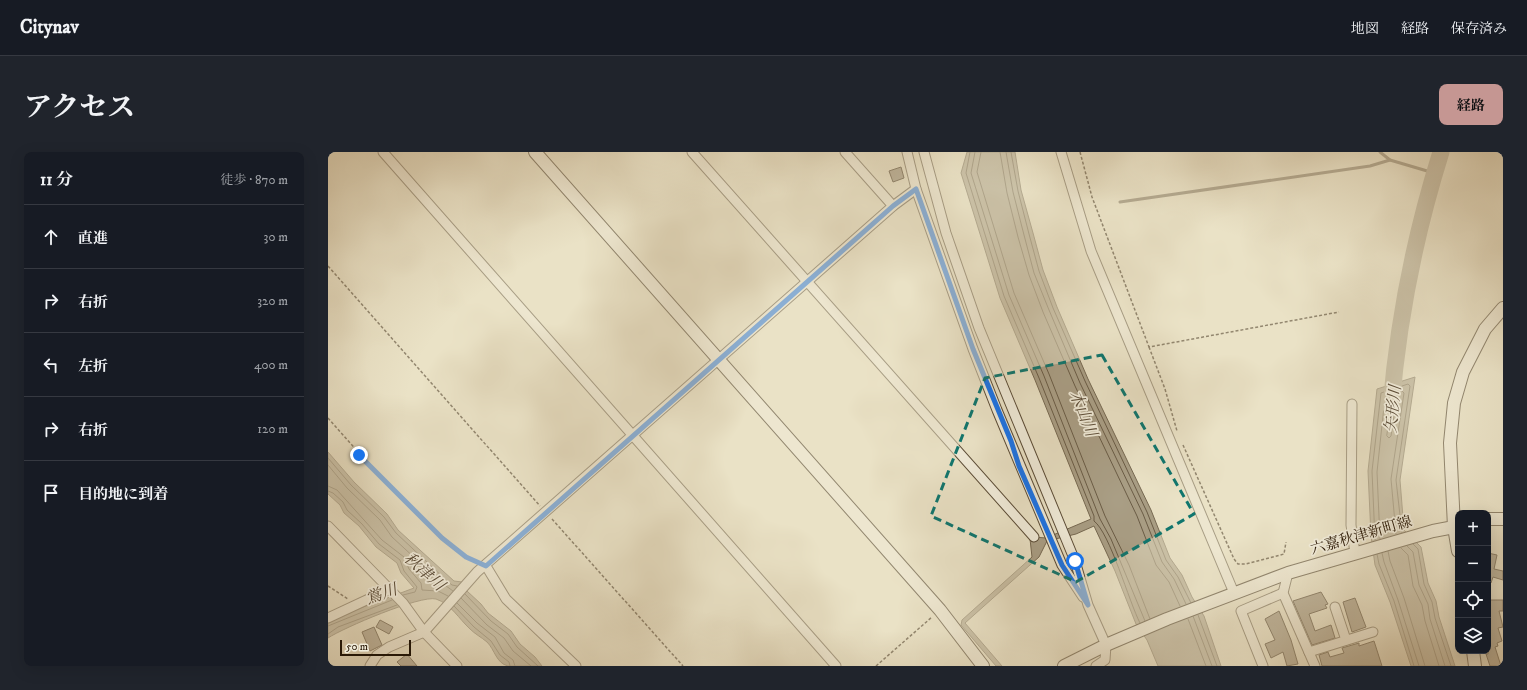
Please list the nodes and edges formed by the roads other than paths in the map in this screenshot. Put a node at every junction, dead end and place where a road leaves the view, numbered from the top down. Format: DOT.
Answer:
graph roads {
  1 [pos="383,152"];
  2 [pos="535,152"];
  3 [pos="692,152"];
  4 [pos="845,152"];
  5 [pos="907,152"];
  6 [pos="924,152"];
  7 [pos="1061,152"];
  8 [pos="916,189"];
  9 [pos="893,206"];
  10 [pos="806,283"];
  11 [pos="1503,308"];
  12 [pos="720,360"];
  13 [pos="1352,404"];
  14 [pos="633,437"];
  15 [pos="1455,512"];
  16 [pos="1491,519"];
  17 [pos="1503,519"];
  18 [pos="328,526"];
  19 [pos="1455,526"];
  20 [pos="1034,537"];
  21 [pos="1354,553"];
  22 [pos="486,566"];
  23 [pos="1288,573"];
  24 [pos="392,592"];
  25 [pos="1234,593"];
  26 [pos="1283,593"];
  27 [pos="1088,605"];
  28 [pos="1335,606"];
  29 [pos="328,618"];
  30 [pos="424,632"];
  31 [pos="1373,632"];
  32 [pos="1346,640"];
  33 [pos="1106,645"];
  34 [pos="1309,652"];
  35 [pos="1473,654"];
  36 [pos="370,666"];
  37 [pos="457,666"];
  38 [pos="576,666"];
  39 [pos="836,666"];
  40 [pos="983,666"];
  41 [pos="1064,666"];
  42 [pos="1096,666"];
  43 [pos="1263,666"];
  44 [pos="1316,666"];
  45 [pos="1475,666"];
  1 -- 14 [label="street"];
  2 -- 12 [label="street"];
  3 -- 10 [label="street"];
  4 -- 9 [label="street"];
  5 -- 8 [label="street"];
  6 -- 27 [label="street"];
  7 -- 25 [label="street"];
  8 -- 9 [label="street"];
  8 -- 27 [label="street"];
  9 -- 10 [label="street"];
  10 -- 12 [label="street"];
  10 -- 20 [label="street"];
  11 -- 15 [label="street"];
  12 -- 14 [label="street"];
  12 -- 40 [label="street"];
  13 -- 21 [label="street"];
  14 -- 22 [label="street"];
  14 -- 39 [label="street"];
  16 -- 17 [label="street"];
  18 -- 24 [label="street"];
  19 -- 21 [label="street, 六嘉秋津新町線"];
  21 -- 23 [label="street, 六嘉秋津新町線"];
  22 -- 30 [label="street"];
  22 -- 38 [label="street"];
  23 -- 25 [label="street, 六嘉秋津新町線"];
  23 -- 26 [label="street"];
  24 -- 29 [label="street"];
  24 -- 30 [label="street"];
  25 -- 33 [label="street, 六嘉秋津新町線"];
  26 -- 34 [label="street"];
  26 -- 43 [label="street"];
  27 -- 33 [label="street"];
  28 -- 32 [label="street"];
  30 -- 36 [label="street"];
  30 -- 37 [label="street"];
  31 -- 32 [label="street"];
  32 -- 34 [label="street"];
  33 -- 41 [label="street, 六嘉秋津新町線"];
  33 -- 42 [label="street"];
  34 -- 44 [label="street"];
  35 -- 45 [label="street"];
}
